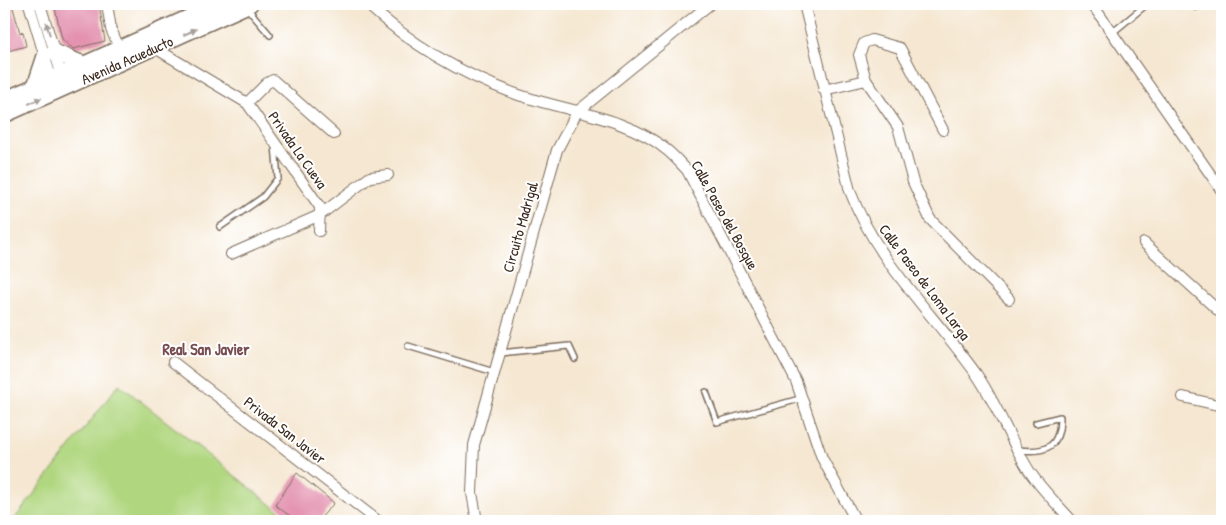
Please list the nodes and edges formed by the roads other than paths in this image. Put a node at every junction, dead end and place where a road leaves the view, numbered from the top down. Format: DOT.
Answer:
graph roads {
  1 [pos="28,4"];
  2 [pos="40,4"];
  3 [pos="106,4"];
  4 [pos="219,4"];
  5 [pos="367,4"];
  6 [pos="707,4"];
  7 [pos="804,4"];
  8 [pos="1092,4"];
  9 [pos="1147,4"];
  10 [pos="248,5"];
  11 [pos="200,8"];
  12 [pos="1112,33"];
  13 [pos="270,35"];
  14 [pos="138,47"];
  15 [pos="120,48"];
  16 [pos="155,48"];
  17 [pos="50,54"];
  18 [pos="83,64"];
  19 [pos="866,80"];
  20 [pos="58,83"];
  21 [pos="35,86"];
  22 [pos="824,90"];
  23 [pos="4,100"];
  24 [pos="247,103"];
  25 [pos="577,112"];
  26 [pos="4,115"];
  27 [pos="943,130"];
  28 [pos="334,134"];
  29 [pos="274,141"];
  30 [pos="388,175"];
  31 [pos="1222,191"];
  32 [pos="320,215"];
  33 [pos="220,228"];
  34 [pos="319,231"];
  35 [pos="1144,243"];
  36 [pos="231,254"];
  37 [pos="1009,299"];
  38 [pos="1222,314"];
  39 [pos="408,346"];
  40 [pos="500,354"];
  41 [pos="575,359"];
  42 [pos="173,362"];
  43 [pos="494,372"];
  44 [pos="706,392"];
  45 [pos="1183,397"];
  46 [pos="804,398"];
  47 [pos="1222,406"];
  48 [pos="1036,423"];
  49 [pos="1019,450"];
  50 [pos="852,518"];
  51 [pos="378,521"];
  52 [pos="477,521"];
  53 [pos="1072,521"];
  1 -- 17 [label="street"];
  17 -- 2 [label="street, one-way"];
  3 -- 15 [label="street"];
  4 -- 11 [label="main road, Avenida Acueducto"];
  5 -- 25 [label="street, Calle Paseo del Bosque"];
  6 -- 25 [label="street, Circuito Madrigal"];
  7 -- 22 [label="street, Calle Paseo de Loma Larga"];
  8 -- 12 [label="street"];
  9 -- 12 [label="lane"];
  10 -- 13 [label="lane"];
  16 -- 10 [label="main road, Avenida Acueducto, one-way"];
  11 -- 14 [label="main road, Avenida Acueducto"];
  12 -- 31 [label="street"];
  14 -- 15 [label="main road, Avenida Acueducto"];
  14 -- 16 [label="main road, Avenida Acueducto"];
  14 -- 20 [label="main road, Avenida Acueducto"];
  15 -- 18 [label="main road, Avenida Acueducto"];
  16 -- 24 [label="street, Privada La Cueva"];
  17 -- 18 [label="main road"];
  17 -- 20 [label="street"];
  17 -- 21 [label="main road"];
  18 -- 20 [label="main road, Avenida Acueducto"];
  19 -- 22 [label="street"];
  19 -- 27 [label="street"];
  19 -- 37 [label="street"];
  20 -- 21 [label="main road, Avenida Acueducto"];
  26 -- 20 [label="main road, Avenida Acueducto, one-way"];
  21 -- 23 [label="main road, Avenida Acueducto"];
  22 -- 49 [label="street, Calle Paseo de Loma Larga"];
  24 -- 28 [label="street, Privada La Cueva"];
  24 -- 29 [label="street, Privada La Cueva"];
  25 -- 40 [label="street, Circuito Madrigal"];
  25 -- 46 [label="street, Calle Paseo del Bosque"];
  29 -- 32 [label="street, Privada La Cueva"];
  29 -- 33 [label="lane"];
  30 -- 32 [label="street, Privada La Cueva"];
  32 -- 34 [label="street, Privada La Cueva"];
  32 -- 36 [label="street"];
  35 -- 38 [label="street"];
  39 -- 43 [label="lane"];
  40 -- 41 [label="lane"];
  40 -- 43 [label="street, Circuito Madrigal"];
  42 -- 51 [label="street, Privada San Javier"];
  43 -- 52 [label="street, Circuito Madrigal"];
  44 -- 46 [label="lane"];
  45 -- 47 [label="street"];
  46 -- 50 [label="street, Calle Paseo del Bosque"];
  48 -- 49 [label="lane"];
  49 -- 53 [label="street, Calle Paseo de Loma Larga"];
}
